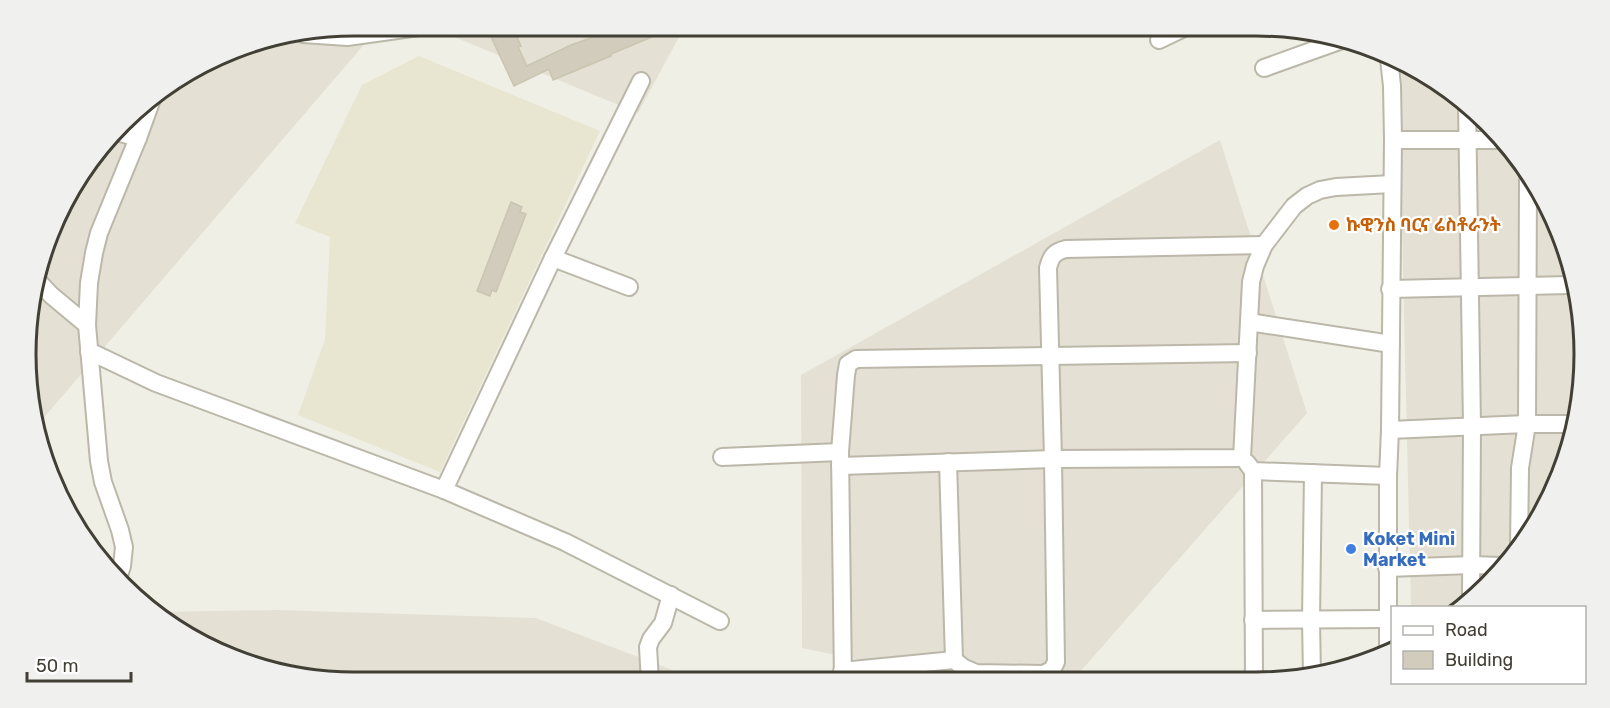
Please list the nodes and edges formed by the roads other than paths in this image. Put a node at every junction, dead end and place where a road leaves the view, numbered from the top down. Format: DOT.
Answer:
graph roads {
  1 [pos="1167,36"];
  2 [pos="1159,40"];
  3 [pos="1329,45"];
  4 [pos="1390,66"];
  5 [pos="1264,68"];
  6 [pos="641,81"];
  7 [pos="147,112"];
  8 [pos="1467,116"];
  9 [pos="124,134"];
  10 [pos="138,138"];
  11 [pos="1393,140"];
  12 [pos="1468,140"];
  13 [pos="1491,140"];
  14 [pos="1392,184"];
  15 [pos="1528,190"];
  16 [pos="1264,245"];
  17 [pos="553,258"];
  18 [pos="1566,285"];
  19 [pos="1528,286"];
  20 [pos="43,287"];
  21 [pos="629,287"];
  22 [pos="1470,288"];
  23 [pos="1390,289"];
  24 [pos="1249,322"];
  25 [pos="87,326"];
  26 [pos="1391,344"];
  27 [pos="89,351"];
  28 [pos="1248,353"];
  29 [pos="1050,356"];
  30 [pos="1527,424"];
  31 [pos="1566,424"];
  32 [pos="1472,426"];
  33 [pos="1390,430"];
  34 [pos="722,457"];
  35 [pos="1242,458"];
  36 [pos="840,459"];
  37 [pos="1053,459"];
  38 [pos="948,462"];
  39 [pos="1253,471"];
  40 [pos="1313,473"];
  41 [pos="1388,476"];
  42 [pos="444,489"];
  43 [pos="1519,532"];
  44 [pos="1472,565"];
  45 [pos="1493,566"];
  46 [pos="1387,568"];
  47 [pos="121,570"];
  48 [pos="1471,588"];
  49 [pos="671,596"];
  50 [pos="1387,619"];
  51 [pos="1253,620"];
  52 [pos="1311,620"];
  53 [pos="720,621"];
  54 [pos="1388,643"];
  55 [pos="954,660"];
  56 [pos="1312,667"];
  57 [pos="649,672"];
  58 [pos="842,672"];
  59 [pos="870,672"];
  60 [pos="974,672"];
  61 [pos="1048,672"];
  62 [pos="1254,672"];
  1 -- 2 [label="street"];
  3 -- 5 [label="street"];
  4 -- 11 [label="street"];
  6 -- 17 [label="street"];
  7 -- 10 [label="street"];
  8 -- 12 [label="street"];
  9 -- 10 [label="street"];
  10 -- 25 [label="street"];
  11 -- 12 [label="street"];
  11 -- 14 [label="street"];
  12 -- 13 [label="street"];
  12 -- 22 [label="street"];
  14 -- 16 [label="street"];
  14 -- 23 [label="street"];
  15 -- 19 [label="street"];
  16 -- 24 [label="street"];
  16 -- 29 [label="street"];
  17 -- 21 [label="street"];
  17 -- 42 [label="street"];
  18 -- 19 [label="street"];
  19 -- 22 [label="street"];
  19 -- 30 [label="street"];
  20 -- 25 [label="street"];
  22 -- 23 [label="street"];
  22 -- 32 [label="street"];
  23 -- 26 [label="street"];
  24 -- 26 [label="street"];
  24 -- 28 [label="street"];
  25 -- 27 [label="street"];
  26 -- 33 [label="street"];
  27 -- 42 [label="street"];
  27 -- 47 [label="street"];
  28 -- 29 [label="street"];
  28 -- 35 [label="street"];
  29 -- 36 [label="street"];
  29 -- 37 [label="street"];
  30 -- 31 [label="street"];
  30 -- 32 [label="street"];
  30 -- 43 [label="street"];
  32 -- 33 [label="street"];
  32 -- 44 [label="street"];
  33 -- 41 [label="street"];
  34 -- 36 [label="street"];
  35 -- 37 [label="street"];
  35 -- 39 [label="street"];
  36 -- 38 [label="street"];
  36 -- 58 [label="street"];
  37 -- 38 [label="street"];
  37 -- 61 [label="street"];
  38 -- 55 [label="street"];
  39 -- 40 [label="street"];
  39 -- 51 [label="street"];
  40 -- 41 [label="street"];
  40 -- 52 [label="street"];
  41 -- 46 [label="street"];
  42 -- 49 [label="street"];
  44 -- 45 [label="street"];
  44 -- 46 [label="street"];
  44 -- 48 [label="street"];
  46 -- 50 [label="street"];
  49 -- 53 [label="street"];
  49 -- 57 [label="street"];
  50 -- 52 [label="street"];
  50 -- 54 [label="street"];
  51 -- 52 [label="street"];
  51 -- 62 [label="street"];
  52 -- 56 [label="street"];
  55 -- 59 [label="street"];
  55 -- 60 [label="street"];
}
